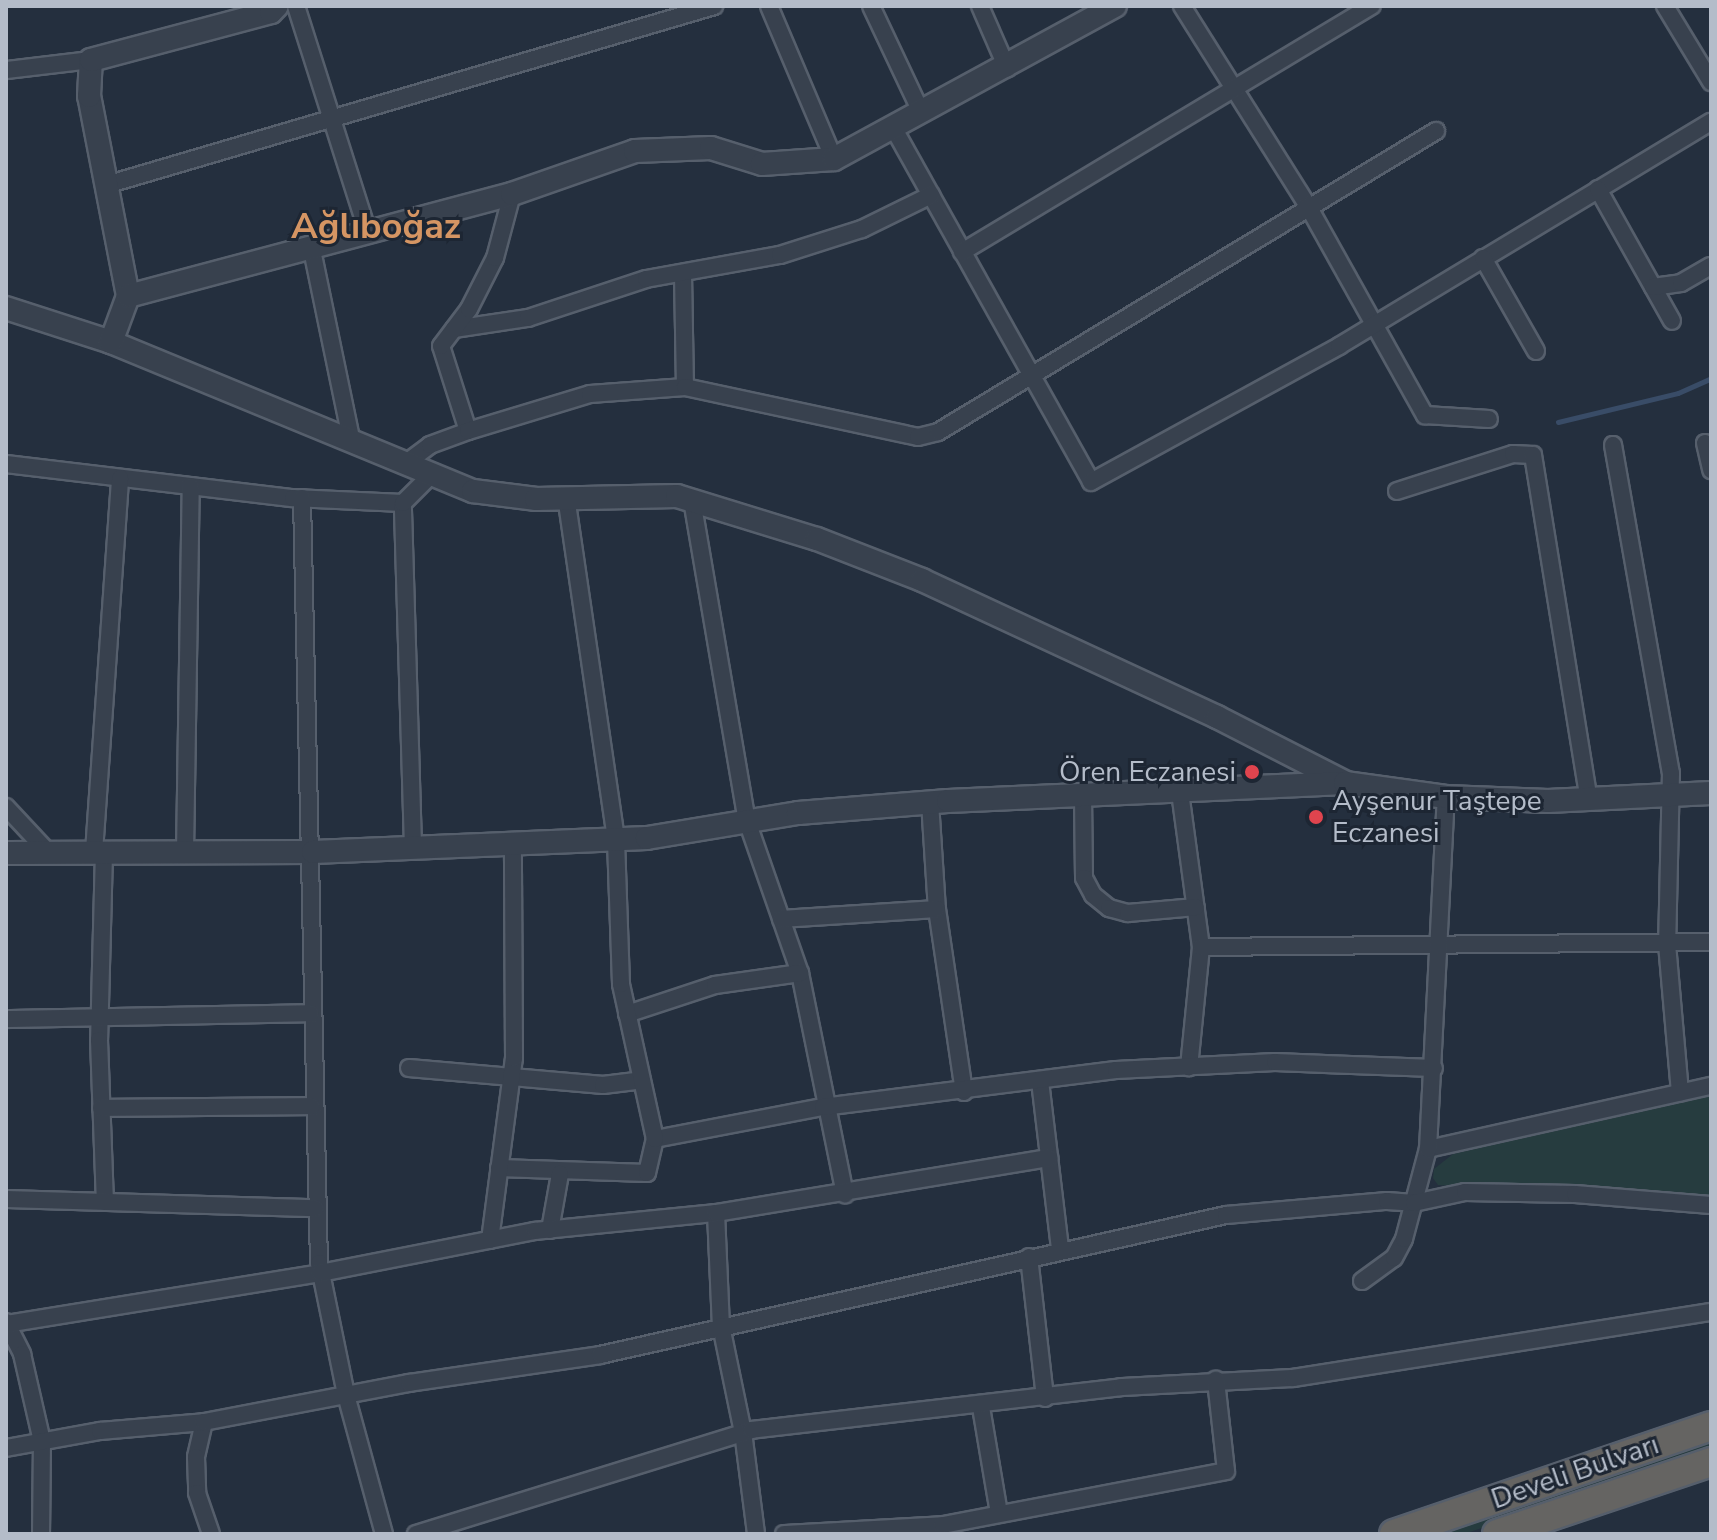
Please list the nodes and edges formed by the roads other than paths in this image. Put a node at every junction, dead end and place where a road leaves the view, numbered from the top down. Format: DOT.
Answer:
graph roads {
  1 [pos="277,6"];
  2 [pos="296,6"];
  3 [pos="714,6"];
  4 [pos="769,6"];
  5 [pos="871,6"];
  6 [pos="980,6"];
  7 [pos="1182,6"];
  8 [pos="1372,6"];
  9 [pos="1665,6"];
  10 [pos="1109,8"];
  11 [pos="91,60"];
  12 [pos="1007,68"];
  13 [pos="6,70"];
  14 [pos="1711,82"];
  15 [pos="1234,90"];
  16 [pos="922,114"];
  17 [pos="333,122"];
  18 [pos="1711,122"];
  19 [pos="894,129"];
  20 [pos="1436,131"];
  21 [pos="834,159"];
  22 [pos="106,185"];
  23 [pos="1598,189"];
  24 [pos="512,194"];
  25 [pos="931,195"];
  26 [pos="1308,206"];
  27 [pos="367,230"];
  28 [pos="311,245"];
  29 [pos="962,252"];
  30 [pos="1483,258"];
  31 [pos="1711,266"];
  32 [pos="683,274"];
  33 [pos="1653,287"];
  34 [pos="128,296"];
  35 [pos="6,308"];
  36 [pos="1672,321"];
  37 [pos="1373,323"];
  38 [pos="454,329"];
  39 [pos="111,342"];
  40 [pos="1536,351"];
  41 [pos="1033,378"];
  42 [pos="685,387"];
  43 [pos="1489,419"];
  44 [pos="468,431"];
  45 [pos="351,439"];
  46 [pos="1705,443"];
  47 [pos="1613,445"];
  48 [pos="409,461"];
  49 [pos="6,464"];
  50 [pos="1711,470"];
  51 [pos="429,477"];
  52 [pos="120,478"];
  53 [pos="191,486"];
  54 [pos="1397,491"];
  55 [pos="302,498"];
  56 [pos="566,498"];
  57 [pos="692,500"];
  58 [pos="403,503"];
  59 [pos="1345,783"];
  60 [pos="1180,792"];
  61 [pos="1711,793"];
  62 [pos="1667,795"];
  63 [pos="1083,796"];
  64 [pos="1446,797"];
  65 [pos="1589,799"];
  66 [pos="930,802"];
  67 [pos="6,807"];
  68 [pos="747,821"];
  69 [pos="616,839"];
  70 [pos="513,843"];
  71 [pos="413,847"];
  72 [pos="48,852"];
  73 [pos="99,852"];
  74 [pos="313,852"];
  75 [pos="6,853"];
  76 [pos="185,853"];
  77 [pos="1196,907"];
  78 [pos="937,909"];
  79 [pos="781,919"];
  80 [pos="1440,941"];
  81 [pos="1711,942"];
  82 [pos="1667,944"];
  83 [pos="1201,947"];
  84 [pos="800,973"];
  85 [pos="311,1013"];
  86 [pos="99,1014"];
  87 [pos="627,1014"];
  88 [pos="6,1019"];
  89 [pos="1189,1067"];
  90 [pos="409,1068"];
  91 [pos="1434,1068"];
  92 [pos="512,1076"];
  93 [pos="642,1080"];
  94 [pos="1040,1081"];
  95 [pos="1711,1086"];
  96 [pos="964,1092"];
  97 [pos="1680,1092"];
  98 [pos="312,1106"];
  99 [pos="823,1107"];
  100 [pos="101,1108"];
  101 [pos="655,1139"];
  102 [pos="1428,1149"];
  103 [pos="1049,1158"];
  104 [pos="499,1168"];
  105 [pos="560,1174"];
  106 [pos="845,1194"];
  107 [pos="6,1199"];
  108 [pos="105,1202"];
  109 [pos="1414,1203"];
  110 [pos="1711,1205"];
  111 [pos="316,1208"];
  112 [pos="716,1213"];
  113 [pos="550,1230"];
  114 [pos="490,1240"];
  115 [pos="1060,1248"];
  116 [pos="1029,1257"];
  117 [pos="320,1273"];
  118 [pos="1362,1281"];
  119 [pos="1711,1312"];
  120 [pos="6,1323"];
  121 [pos="721,1326"];
  122 [pos="1216,1380"];
  123 [pos="346,1395"];
  124 [pos="1045,1398"];
  125 [pos="981,1407"];
  126 [pos="204,1422"];
  127 [pos="1711,1426"];
  128 [pos="743,1432"];
  129 [pos="42,1441"];
  130 [pos="6,1448"];
  131 [pos="1711,1462"];
  132 [pos="999,1513"];
  133 [pos="41,1534"];
  134 [pos="211,1534"];
  135 [pos="384,1534"];
  136 [pos="416,1534"];
  137 [pos="756,1534"];
  138 [pos="784,1534"];
  139 [pos="1394,1534"];
  140 [pos="1497,1534"];
  1 -- 11 [label="street"];
  2 -- 17 [label="street"];
  3 -- 17 [label="street"];
  4 -- 21 [label="street"];
  5 -- 16 [label="street"];
  6 -- 12 [label="street"];
  7 -- 15 [label="street"];
  8 -- 15 [label="street"];
  9 -- 14 [label="street"];
  10 -- 12 [label="street"];
  11 -- 13 [label="street"];
  11 -- 22 [label="street"];
  12 -- 16 [label="street"];
  15 -- 26 [label="street"];
  15 -- 29 [label="street"];
  16 -- 19 [label="street"];
  17 -- 22 [label="street"];
  17 -- 27 [label="street"];
  18 -- 23 [label="street"];
  19 -- 21 [label="street"];
  19 -- 25 [label="street"];
  20 -- 26 [label="street"];
  21 -- 24 [label="street"];
  22 -- 34 [label="street"];
  23 -- 30 [label="street"];
  23 -- 33 [label="street"];
  24 -- 27 [label="street"];
  24 -- 38 [label="street"];
  25 -- 29 [label="street"];
  25 -- 32 [label="street"];
  26 -- 37 [label="street"];
  26 -- 41 [label="street"];
  27 -- 28 [label="street"];
  28 -- 34 [label="street"];
  28 -- 45 [label="street"];
  29 -- 41 [label="street"];
  30 -- 37 [label="street"];
  30 -- 40 [label="street"];
  31 -- 33 [label="street"];
  32 -- 38 [label="street"];
  32 -- 42 [label="street"];
  33 -- 36 [label="street"];
  34 -- 39 [label="street"];
  35 -- 39 [label="street"];
  37 -- 41 [label="street"];
  37 -- 43 [label="street"];
  38 -- 44 [label="street"];
  39 -- 45 [label="street"];
  41 -- 42 [label="street"];
  42 -- 44 [label="street"];
  44 -- 48 [label="street"];
  45 -- 48 [label="street"];
  46 -- 50 [label="street"];
  47 -- 62 [label="street"];
  48 -- 51 [label="street"];
  49 -- 52 [label="street"];
  51 -- 56 [label="street"];
  51 -- 58 [label="street"];
  52 -- 53 [label="street"];
  52 -- 73 [label="street"];
  53 -- 55 [label="street"];
  53 -- 76 [label="street"];
  54 -- 65 [label="street"];
  55 -- 58 [label="street"];
  55 -- 74 [label="street"];
  56 -- 57 [label="street"];
  56 -- 69 [label="street"];
  57 -- 59 [label="street"];
  57 -- 68 [label="street"];
  58 -- 71 [label="street"];
  59 -- 60 [label="street"];
  59 -- 64 [label="street"];
  60 -- 63 [label="street"];
  60 -- 77 [label="street"];
  61 -- 62 [label="street"];
  62 -- 65 [label="street"];
  62 -- 82 [label="street"];
  63 -- 66 [label="street"];
  63 -- 77 [label="street"];
  64 -- 65 [label="street"];
  64 -- 80 [label="street"];
  66 -- 68 [label="street"];
  66 -- 78 [label="street"];
  67 -- 72 [label="street"];
  68 -- 69 [label="street"];
  68 -- 79 [label="street"];
  69 -- 70 [label="street"];
  69 -- 87 [label="street"];
  70 -- 71 [label="street"];
  70 -- 92 [label="street"];
  71 -- 74 [label="street"];
  72 -- 73 [label="street"];
  72 -- 75 [label="street"];
  73 -- 76 [label="street"];
  73 -- 86 [label="street"];
  74 -- 76 [label="street"];
  74 -- 85 [label="street"];
  77 -- 83 [label="street"];
  78 -- 79 [label="street"];
  78 -- 96 [label="street"];
  79 -- 84 [label="street"];
  80 -- 82 [label="street"];
  80 -- 83 [label="street"];
  80 -- 91 [label="street"];
  81 -- 82 [label="street"];
  82 -- 97 [label="street"];
  83 -- 89 [label="street"];
  84 -- 87 [label="street"];
  84 -- 99 [label="street"];
  85 -- 86 [label="street"];
  85 -- 98 [label="street"];
  86 -- 88 [label="street"];
  86 -- 100 [label="street"];
  87 -- 93 [label="street"];
  89 -- 91 [label="street"];
  89 -- 94 [label="street"];
  90 -- 92 [label="street"];
  91 -- 102 [label="street"];
  92 -- 93 [label="street"];
  92 -- 104 [label="street"];
  93 -- 101 [label="street"];
  94 -- 96 [label="street"];
  94 -- 103 [label="street"];
  95 -- 97 [label="street"];
  96 -- 99 [label="street"];
  97 -- 102 [label="street"];
  98 -- 100 [label="street"];
  98 -- 111 [label="street"];
  99 -- 101 [label="street"];
  99 -- 106 [label="street"];
  100 -- 108 [label="street"];
  101 -- 105 [label="street"];
  102 -- 109 [label="street"];
  103 -- 106 [label="street"];
  103 -- 115 [label="street"];
  104 -- 105 [label="street"];
  104 -- 114 [label="street"];
  105 -- 113 [label="street"];
  106 -- 112 [label="street"];
  107 -- 108 [label="street"];
  108 -- 111 [label="street"];
  109 -- 110 [label="street"];
  109 -- 115 [label="street"];
  109 -- 118 [label="street"];
  111 -- 117 [label="street"];
  112 -- 113 [label="street"];
  112 -- 121 [label="street"];
  113 -- 114 [label="street"];
  114 -- 117 [label="street"];
  115 -- 116 [label="street"];
  116 -- 121 [label="street"];
  116 -- 124 [label="street"];
  117 -- 120 [label="street"];
  117 -- 123 [label="street"];
  119 -- 122 [label="street"];
  120 -- 129 [label="street"];
  121 -- 123 [label="street"];
  121 -- 128 [label="street"];
  122 -- 124 [label="street"];
  122 -- 132 [label="street"];
  123 -- 126 [label="street"];
  123 -- 135 [label="street"];
  124 -- 125 [label="street"];
  125 -- 128 [label="street"];
  125 -- 132 [label="street"];
  126 -- 129 [label="street"];
  126 -- 134 [label="street"];
  127 -- 139 [label="highway, Develi Bulvarı"];
  128 -- 136 [label="street"];
  128 -- 137 [label="street"];
  129 -- 130 [label="street"];
  129 -- 133 [label="street"];
  131 -- 140 [label="highway, Develi Bulvarı"];
  132 -- 138 [label="street"];
}
